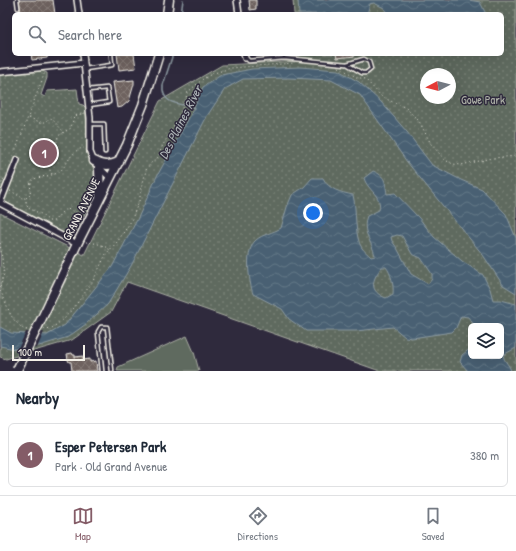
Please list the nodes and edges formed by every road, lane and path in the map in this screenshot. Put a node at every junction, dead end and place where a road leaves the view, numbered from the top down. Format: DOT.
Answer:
graph roads {
  1 [pos="17,0"];
  2 [pos="77,0"];
  3 [pos="169,0"];
  4 [pos="237,0"];
  5 [pos="18,8"];
  6 [pos="79,12"];
  7 [pos="167,12"];
  8 [pos="239,12"];
  9 [pos="84,56"];
  10 [pos="111,56"];
  11 [pos="158,56"];
  12 [pos="245,56"];
  13 [pos="284,58"];
  14 [pos="84,63"];
  15 [pos="300,64"];
  16 [pos="347,64"];
  17 [pos="46,67"];
  18 [pos="338,67"];
  19 [pos="85,69"];
  20 [pos="0,72"];
  21 [pos="87,90"];
  22 [pos="88,105"];
  23 [pos="85,112"];
  24 [pos="28,118"];
  25 [pos="90,124"];
  26 [pos="64,133"];
  27 [pos="84,148"];
  28 [pos="105,152"];
  29 [pos="516,156"];
  30 [pos="17,160"];
  31 [pos="11,162"];
  32 [pos="119,162"];
  33 [pos="96,165"];
  34 [pos="52,174"];
  35 [pos="5,178"];
  36 [pos="110,178"];
  37 [pos="0,187"];
  38 [pos="6,189"];
  39 [pos="25,198"];
  40 [pos="100,199"];
  41 [pos="0,203"];
  42 [pos="81,214"];
  43 [pos="86,242"];
  44 [pos="0,244"];
  45 [pos="77,244"];
  46 [pos="111,250"];
  47 [pos="0,287"];
  48 [pos="0,291"];
  49 [pos="48,329"];
  50 [pos="26,330"];
  51 [pos="17,371"];
  52 [pos="102,371"];
  53 [pos="112,371"];
  1 -- 5 [label="lane"];
  2 -- 6 [label="street"];
  3 -- 7 [label="main road"];
  4 -- 8 [label="street"];
  9 -- 14 [label="street"];
  10 -- 19 [label="lane"];
  11 -- 32 [label="main road, GRAND AVENUE"];
  12 -- 13 [label="lane"];
  13 -- 16 [label="lane"];
  14 -- 17 [label="street"];
  14 -- 19 [label="street"];
  15 -- 46 [label="path"];
  16 -- 16 [label="lane"];
  17 -- 20 [label="street"];
  17 -- 24 [label="path"];
  18 -- 29 [label="path"];
  19 -- 21 [label="street"];
  21 -- 22 [label="street"];
  21 -- 22 [label="lane"];
  22 -- 25 [label="street"];
  23 -- 26 [label="path"];
  24 -- 26 [label="path"];
  24 -- 31 [label="path"];
  25 -- 28 [label="lane"];
  25 -- 33 [label="street"];
  26 -- 34 [label="path"];
  27 -- 34 [label="path"];
  30 -- 38 [label="street"];
  32 -- 33 [label="main road"];
  32 -- 36 [label="main road, GRAND AVENUE"];
  33 -- 36 [label="street"];
  33 -- 40 [label="main road"];
  34 -- 39 [label="path"];
  35 -- 37 [label="path"];
  36 -- 40 [label="main road, GRAND AVENUE"];
  37 -- 38 [label="path"];
  38 -- 39 [label="path"];
  38 -- 41 [label="street"];
  39 -- 42 [label="path"];
  40 -- 45 [label="main road, GRAND AVENUE"];
  41 -- 45 [label="street"];
  43 -- 46 [label="path"];
  44 -- 47 [label="path"];
  45 -- 51 [label="main road, GRAND AVENUE, bridge"];
  46 -- 49 [label="path"];
  48 -- 50 [label="path"];
  52 -- 53 [label="lane"];
}
